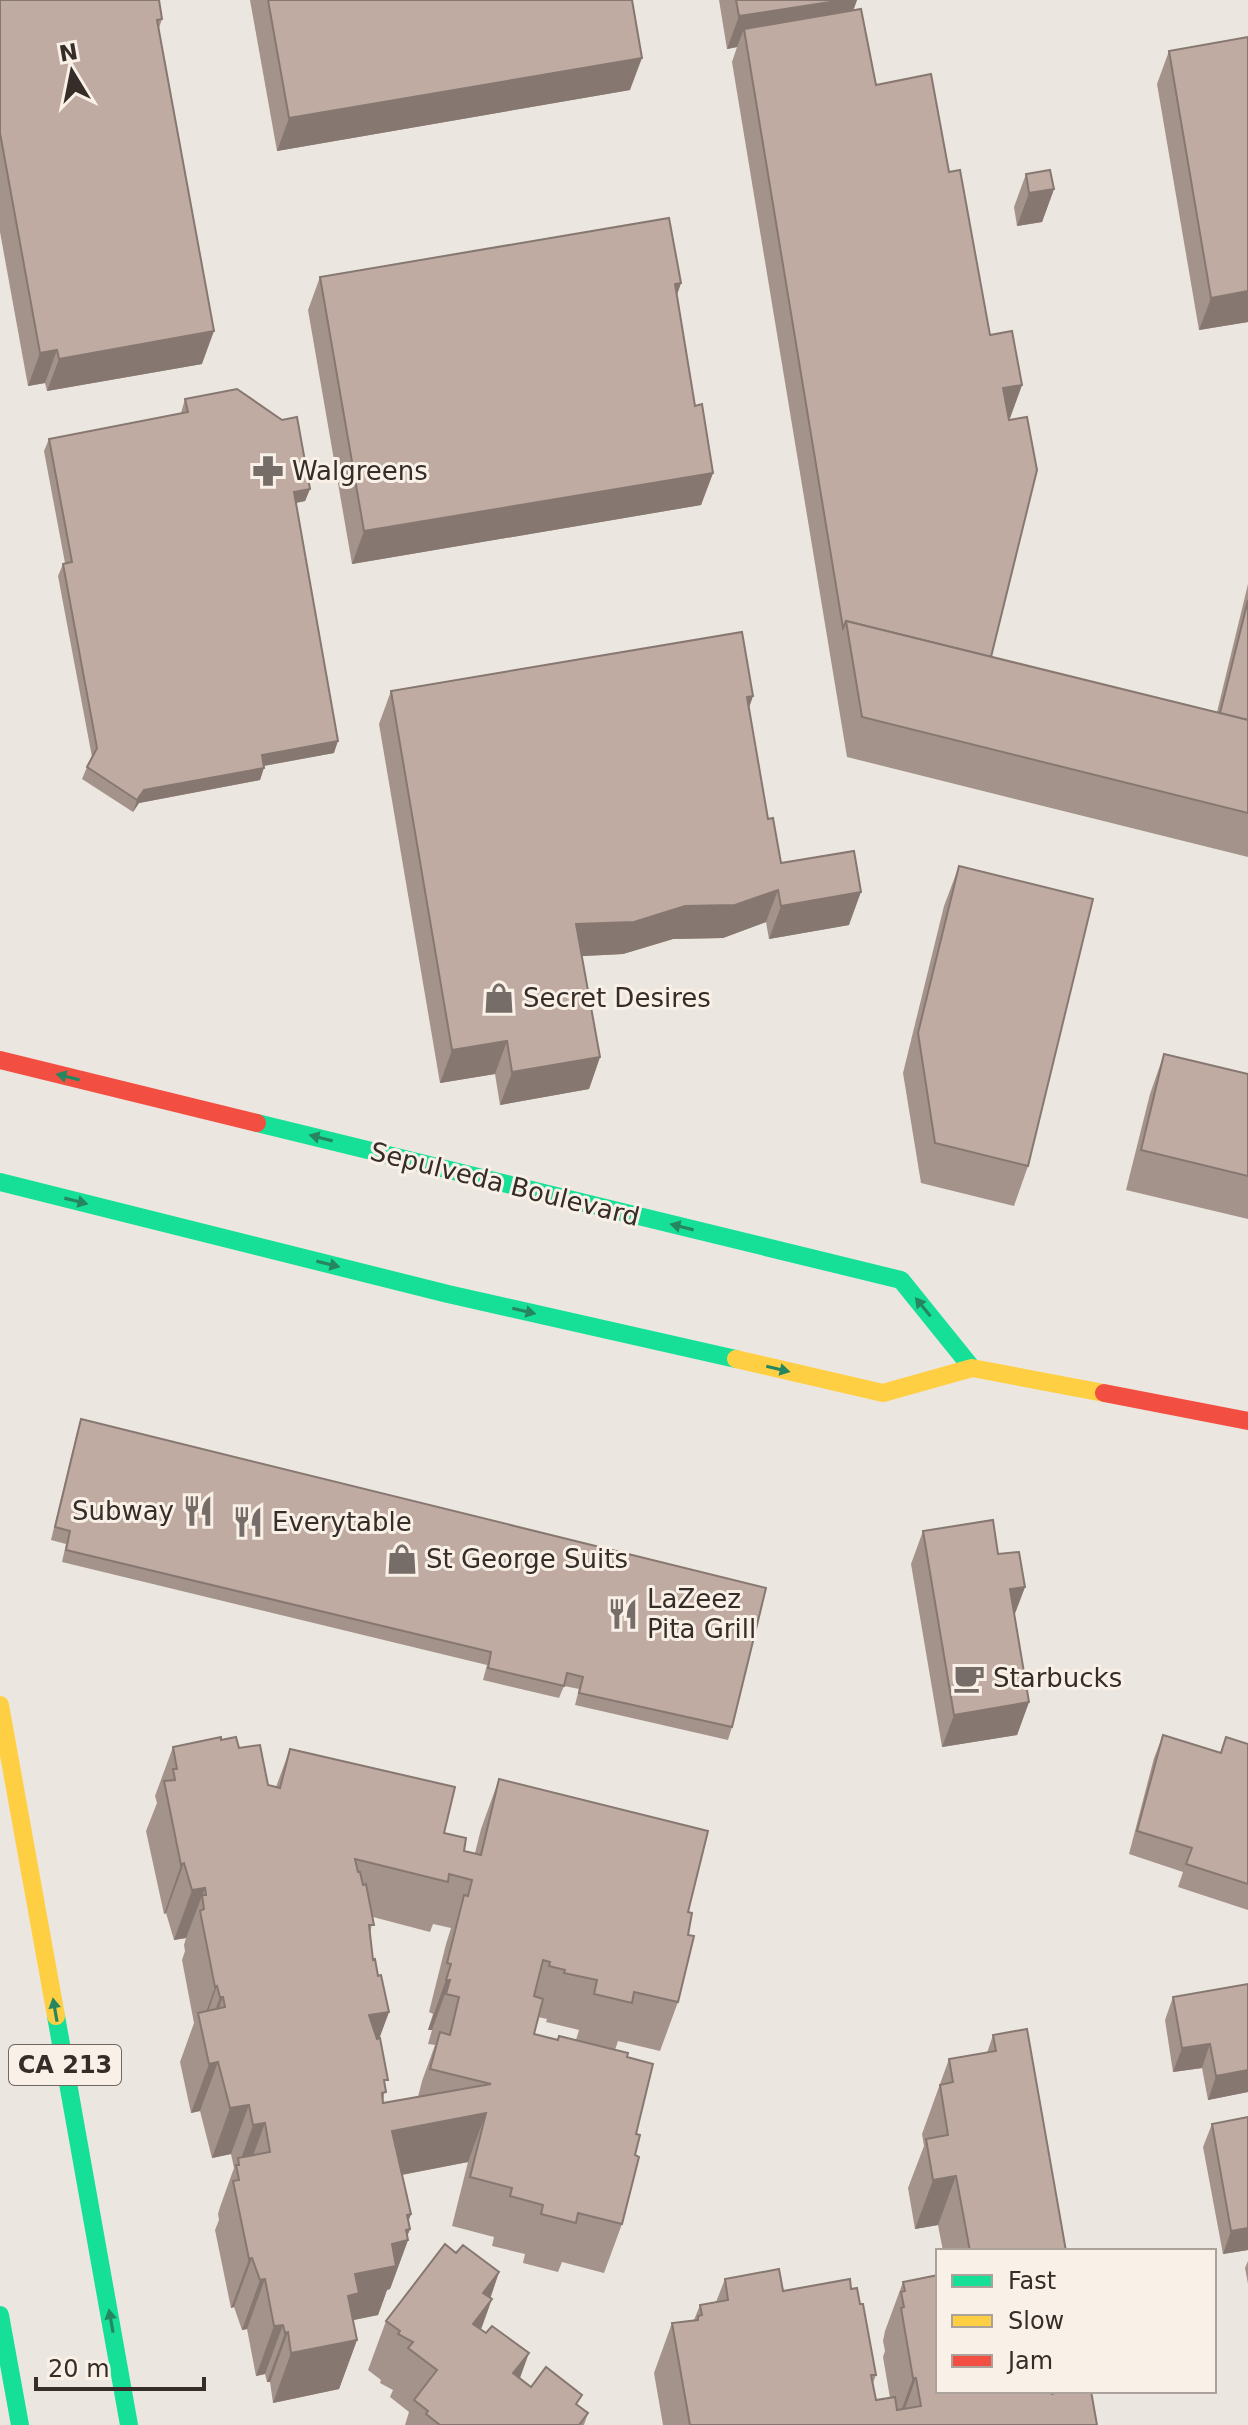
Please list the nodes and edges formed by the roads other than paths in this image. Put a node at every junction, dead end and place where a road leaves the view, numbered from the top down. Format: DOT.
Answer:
graph roads {
  1 [pos="0,1060"];
  2 [pos="0,1182"];
  3 [pos="972,1368"];
  4 [pos="1248,1421"];
  5 [pos="0,1705"];
  6 [pos="0,2315"];
  7 [pos="20,2425"];
  8 [pos="129,2425"];
  3 -- 1 [label="main road, Sepulveda Boulevard, one-way"];
  2 -- 3 [label="main road, one-way"];
  3 -- 4 [label="main road"];
  8 -- 5 [label="main road, CA 213, one-way"];
  6 -- 7 [label="main road"];
}
